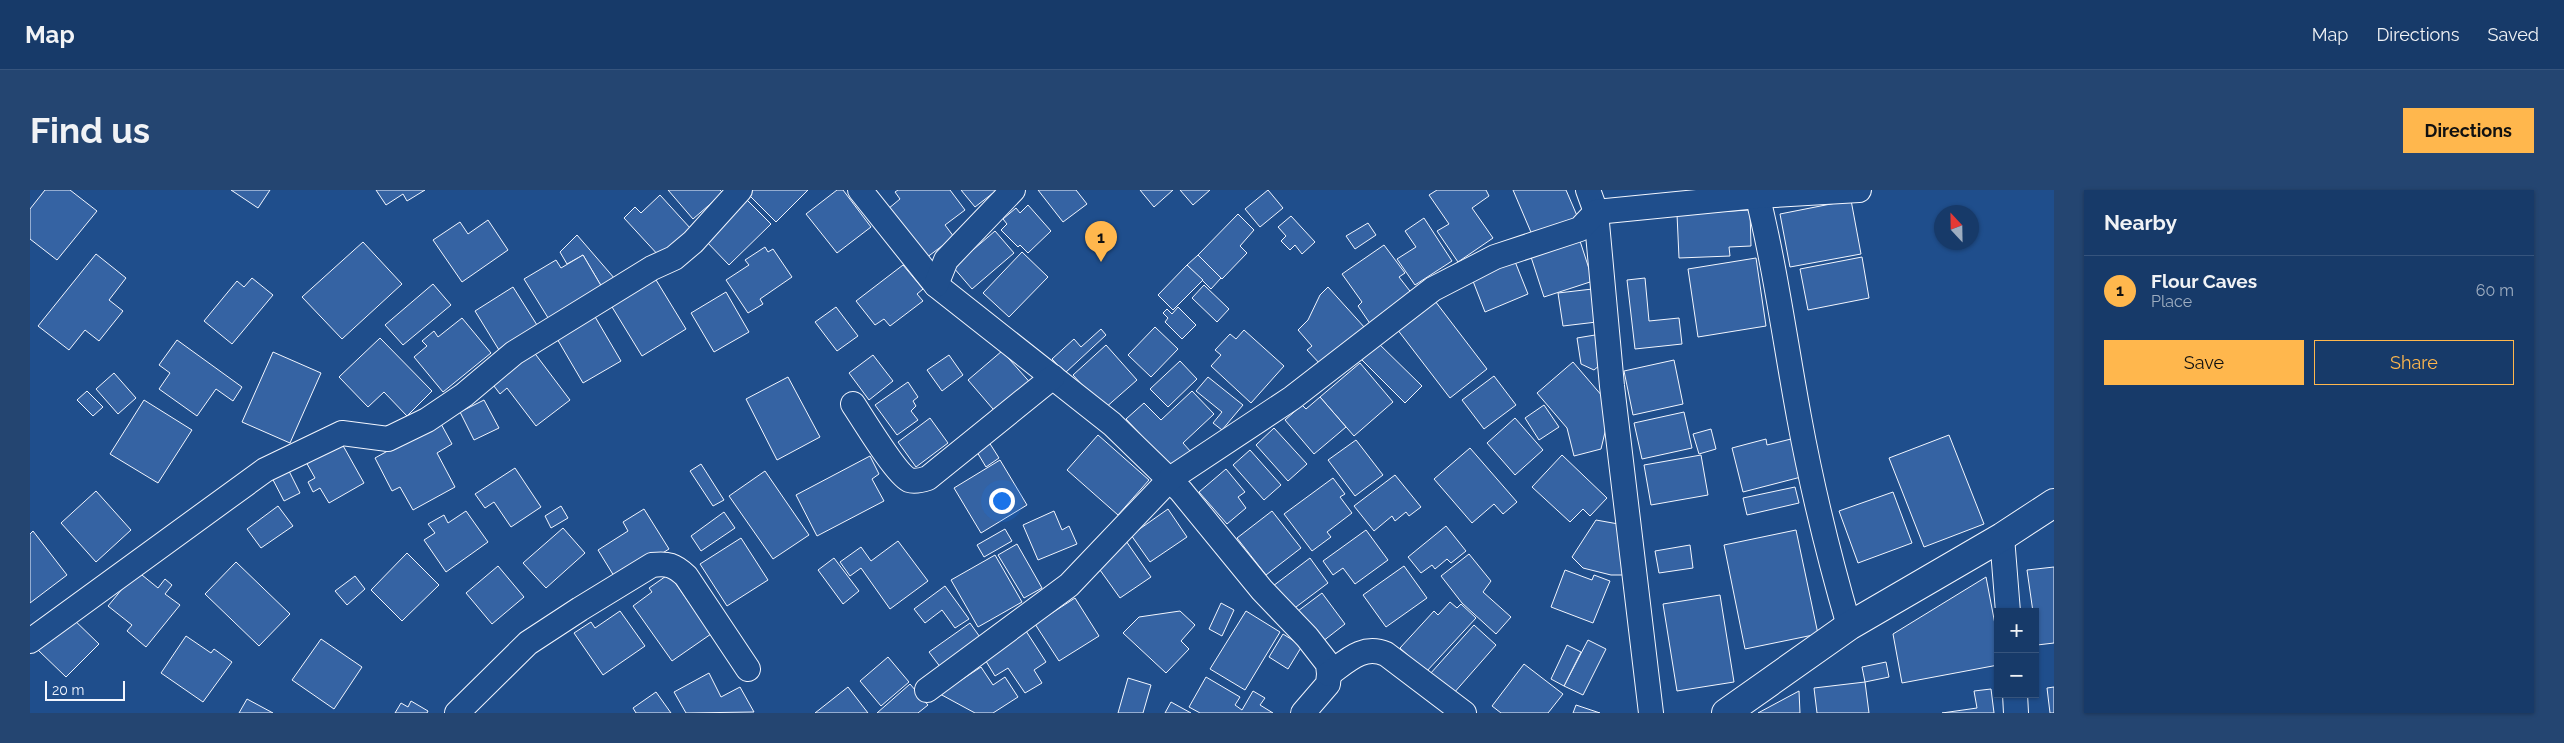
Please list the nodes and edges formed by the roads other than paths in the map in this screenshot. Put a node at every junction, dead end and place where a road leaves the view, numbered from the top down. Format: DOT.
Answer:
graph roads {
  1 [pos="740,190"];
  2 [pos="860,190"];
  3 [pos="1013,190"];
  4 [pos="1859,190"];
  5 [pos="1757,193"];
  6 [pos="1592,201"];
  7 [pos="936,285"];
  8 [pos="1053,377"];
  9 [pos="853,404"];
  10 [pos="1170,479"];
  11 [pos="2054,503"];
  12 [pos="2002,537"];
  13 [pos="2008,608"];
  14 [pos="1849,626"];
  15 [pos="30,641"];
  16 [pos="748,669"];
  17 [pos="1329,674"];
  18 [pos="927,690"];
  19 [pos="2015,698"];
  20 [pos="457,713"];
  21 [pos="1303,713"];
  22 [pos="1464,713"];
  23 [pos="1651,713"];
  24 [pos="1726,713"];
  25 [pos="2016,713"];
  1 -- 15 [label="street"];
  2 -- 7 [label="street"];
  3 -- 7 [label="street"];
  4 -- 5 [label="street"];
  5 -- 6 [label="street"];
  5 -- 14 [label="street"];
  6 -- 10 [label="street"];
  6 -- 23 [label="street"];
  7 -- 8 [label="street"];
  8 -- 9 [label="street"];
  8 -- 10 [label="street"];
  10 -- 17 [label="street"];
  10 -- 18 [label="street"];
  11 -- 12 [label="street"];
  12 -- 13 [label="street"];
  12 -- 14 [label="street"];
  14 -- 24 [label="street"];
  16 -- 20 [label="street"];
  17 -- 21 [label="street"];
  17 -- 22 [label="street"];
  19 -- 25 [label="street"];
}
